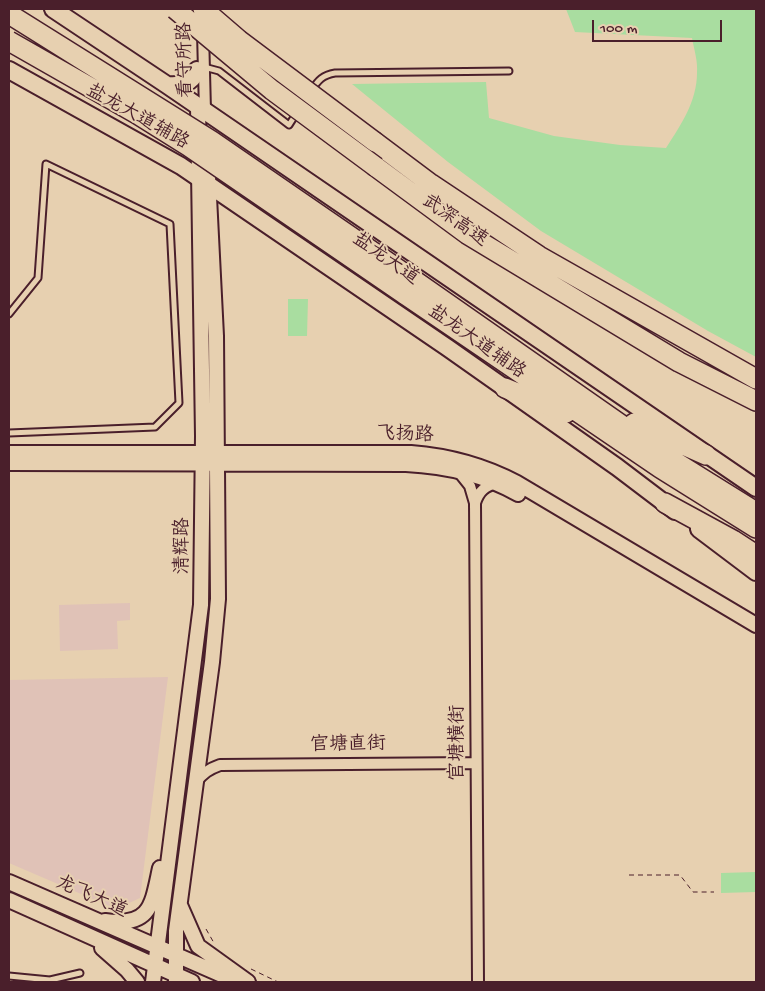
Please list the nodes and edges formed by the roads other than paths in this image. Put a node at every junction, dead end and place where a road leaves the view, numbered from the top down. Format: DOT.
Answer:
graph roads {
  1 [pos="53,9"];
  2 [pos="174,9"];
  3 [pos="196,9"];
  4 [pos="203,9"];
  5 [pos="9,14"];
  6 [pos="9,41"];
  7 [pos="200,69"];
  8 [pos="9,70"];
  9 [pos="509,71"];
  10 [pos="167,85"];
  11 [pos="308,96"];
  12 [pos="303,103"];
  13 [pos="202,109"];
  14 [pos="204,181"];
  15 [pos="407,286"];
  16 [pos="9,314"];
  17 [pos="756,379"];
  18 [pos="505,388"];
  19 [pos="756,401"];
  20 [pos="590,404"];
  21 [pos="600,427"];
  22 [pos="9,433"];
  23 [pos="9,453"];
  24 [pos="706,455"];
  25 [pos="203,458"];
  26 [pos="217,458"];
  27 [pos="9,464"];
  28 [pos="458,470"];
  29 [pos="497,483"];
  30 [pos="756,488"];
  31 [pos="475,503"];
  32 [pos="665,503"];
  33 [pos="756,512"];
  34 [pos="756,528"];
  35 [pos="756,555"];
  36 [pos="756,572"];
  37 [pos="756,625"];
  38 [pos="756,635"];
  39 [pos="200,746"];
  40 [pos="476,763"];
  41 [pos="220,765"];
  42 [pos="195,783"];
  43 [pos="171,842"];
  44 [pos="9,882"];
  45 [pos="9,900"];
  46 [pos="180,903"];
  47 [pos="91,918"];
  48 [pos="84,934"];
  49 [pos="158,948"];
  50 [pos="176,956"];
  51 [pos="155,967"];
  52 [pos="80,973"];
  53 [pos="9,976"];
  54 [pos="176,979"];
  55 [pos="137,982"];
  56 [pos="153,982"];
  57 [pos="192,982"];
  58 [pos="238,982"];
  59 [pos="248,982"];
  60 [pos="478,982"];
  1 -- 10 [label="main road, 盐龙大道辅路"];
  2 -- 19 [label="highway, 武深高速, bridge"];
  3 -- 7 [label="street, 看守所路"];
  4 -- 7 [label="street, 看守所路"];
  4 -- 17 [label="highway, 武深高速, bridge"];
  5 -- 15 [label="highway, 盐龙大道, bridge"];
  6 -- 15 [label="highway, 盐龙大道, bridge"];
  7 -- 10 [label="main road"];
  7 -- 12 [label="lane"];
  7 -- 13 [label="street, 看守所路"];
  8 -- 14 [label="main road, 盐龙大道辅路"];
  9 -- 11 [label="lane"];
  10 -- 13 [label="main road, 盐龙大道辅路"];
  13 -- 14 [label="street, 清辉路"];
  13 -- 24 [label="main road, 盐龙大道辅路"];
  14 -- 18 [label="main road, 盐龙大道辅路"];
  14 -- 25 [label="street, 清辉路"];
  14 -- 26 [label="street, 清辉路"];
  15 -- 20 [label="highway, 盐龙大道"];
  15 -- 21 [label="highway, 盐龙大道"];
  16 -- 22 [label="lane"];
  18 -- 21 [label="highway"];
  18 -- 32 [label="main road, 盐龙大道辅路"];
  20 -- 24 [label="highway"];
  20 -- 33 [label="highway, 盐龙大道"];
  21 -- 34 [label="highway, 盐龙大道"];
  23 -- 25 [label="street, 飞扬路"];
  24 -- 30 [label="main road, 盐龙大道辅路"];
  25 -- 26 [label="street, 飞扬路"];
  25 -- 27 [label="street, 飞扬路"];
  25 -- 43 [label="street, 清辉路"];
  26 -- 28 [label="street, 飞扬路"];
  26 -- 37 [label="street, 飞扬路"];
  26 -- 39 [label="street, 清辉路"];
  28 -- 29 [label="street, 飞扬路"];
  28 -- 31 [label="street, 官塘横街"];
  29 -- 31 [label="street"];
  29 -- 38 [label="street, 飞扬路"];
  31 -- 40 [label="street, 官塘横街"];
  32 -- 35 [label="highway"];
  32 -- 36 [label="main road, 盐龙大道辅路"];
  39 -- 41 [label="street"];
  39 -- 42 [label="street, 清辉路"];
  40 -- 41 [label="street, 官塘直街"];
  40 -- 60 [label="street, 官塘横街"];
  41 -- 42 [label="street"];
  42 -- 46 [label="street, 清辉路"];
  43 -- 47 [label="street"];
  43 -- 49 [label="street, 清辉路"];
  44 -- 47 [label="street, 龙飞大道"];
  45 -- 48 [label="street, 龙飞大道"];
  46 -- 50 [label="street, 清辉路"];
  46 -- 59 [label="street"];
  47 -- 49 [label="street, 龙飞大道"];
  48 -- 51 [label="street, 龙飞大道"];
  48 -- 55 [label="street"];
  49 -- 50 [label="street, 龙飞大道"];
  49 -- 51 [label="street, 清辉路"];
  50 -- 54 [label="street, 清辉路"];
  50 -- 58 [label="street, 龙飞大道"];
  51 -- 54 [label="street, 龙飞大道"];
  51 -- 56 [label="street, 清辉路"];
  52 -- 53 [label="lane"];
  54 -- 57 [label="street, 龙飞大道"];
}
